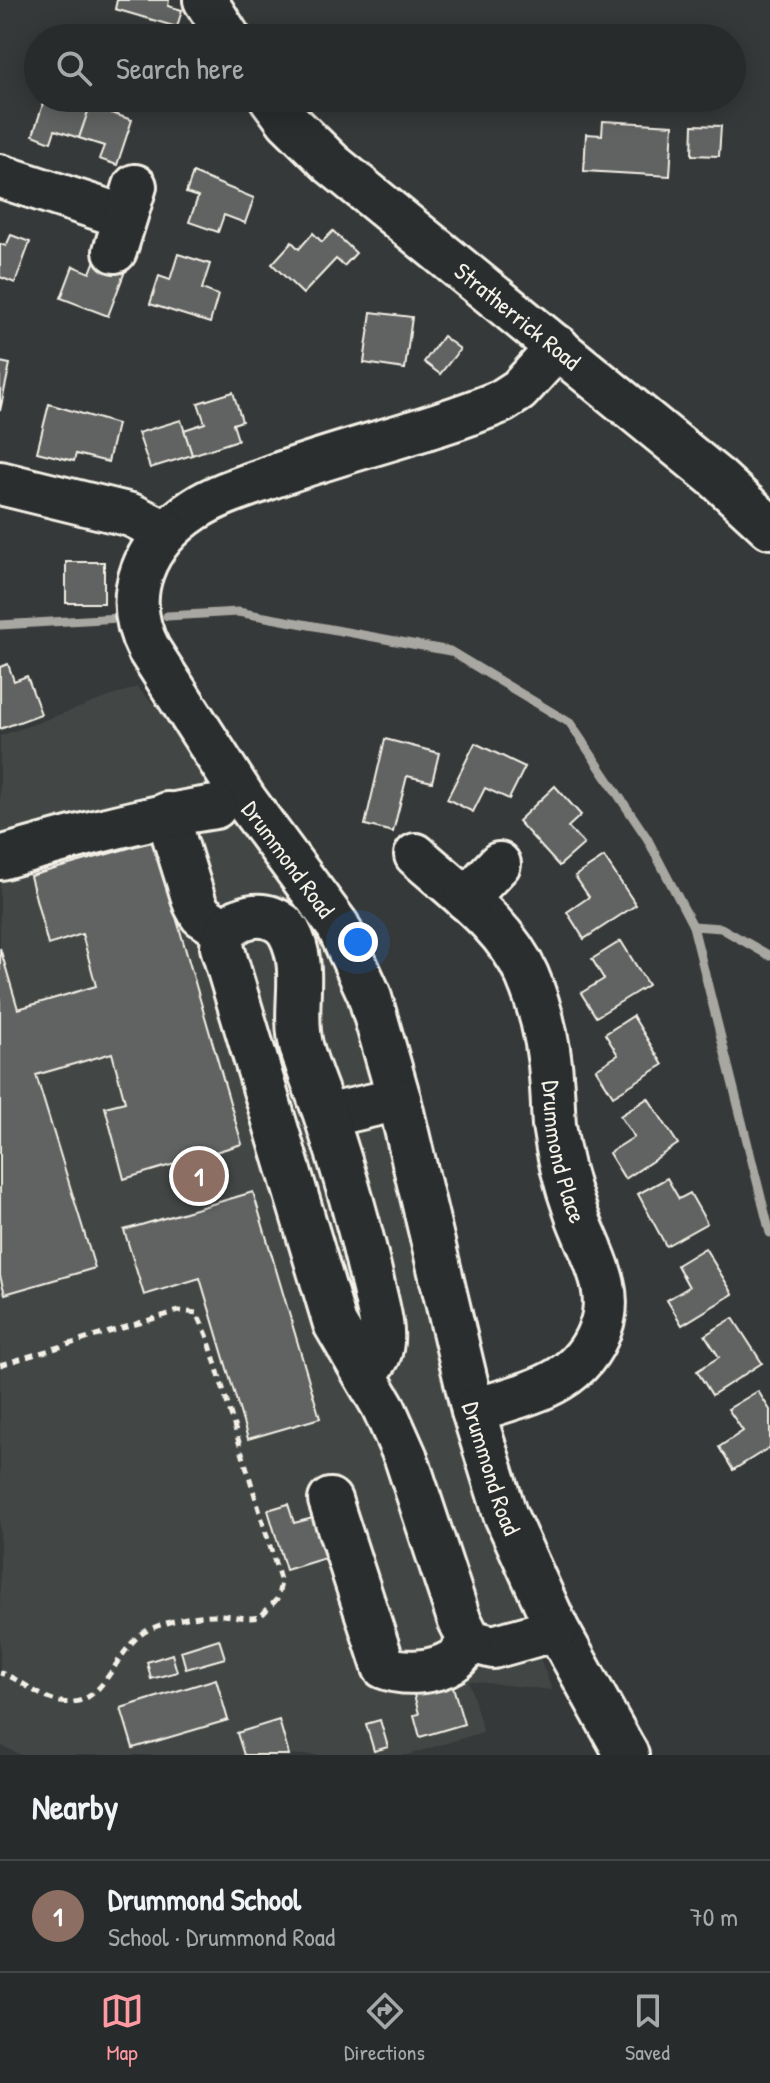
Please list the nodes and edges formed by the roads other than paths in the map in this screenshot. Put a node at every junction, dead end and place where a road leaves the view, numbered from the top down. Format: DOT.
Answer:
graph roads {
  1 [pos="205,0"];
  2 [pos="220,24"];
  3 [pos="281,112"];
  4 [pos="0,176"];
  5 [pos="125,218"];
  6 [pos="558,347"];
  7 [pos="0,483"];
  8 [pos="770,527"];
  9 [pos="166,532"];
  10 [pos="215,807"];
  11 [pos="167,814"];
  12 [pos="416,855"];
  13 [pos="0,858"];
  14 [pos="499,864"];
  15 [pos="466,899"];
  16 [pos="225,931"];
  17 [pos="399,1099"];
  18 [pos="326,1116"];
  19 [pos="365,1375"];
  20 [pos="473,1411"];
  21 [pos="330,1500"];
  22 [pos="557,1629"];
  23 [pos="470,1641"];
  24 [pos="627,1755"];
  1 -- 2 [label="street"];
  3 -- 6 [label="street, Stratherrick Road"];
  4 -- 5 [label="street"];
  6 -- 8 [label="street, Stratherrick Road"];
  6 -- 9 [label="street, Drummond Road"];
  7 -- 9 [label="street"];
  9 -- 17 [label="street, Drummond Road"];
  10 -- 11 [label="street"];
  11 -- 13 [label="street"];
  11 -- 16 [label="street"];
  12 -- 15 [label="street, Drummond Place"];
  14 -- 15 [label="street"];
  15 -- 20 [label="street, Drummond Place"];
  16 -- 18 [label="street"];
  16 -- 19 [label="street"];
  17 -- 18 [label="street"];
  17 -- 20 [label="street, Drummond Road"];
  18 -- 19 [label="street"];
  19 -- 23 [label="street"];
  20 -- 22 [label="street, Drummond Road"];
  21 -- 23 [label="street"];
  22 -- 23 [label="street"];
  22 -- 24 [label="street, Drummond Road"];
}
